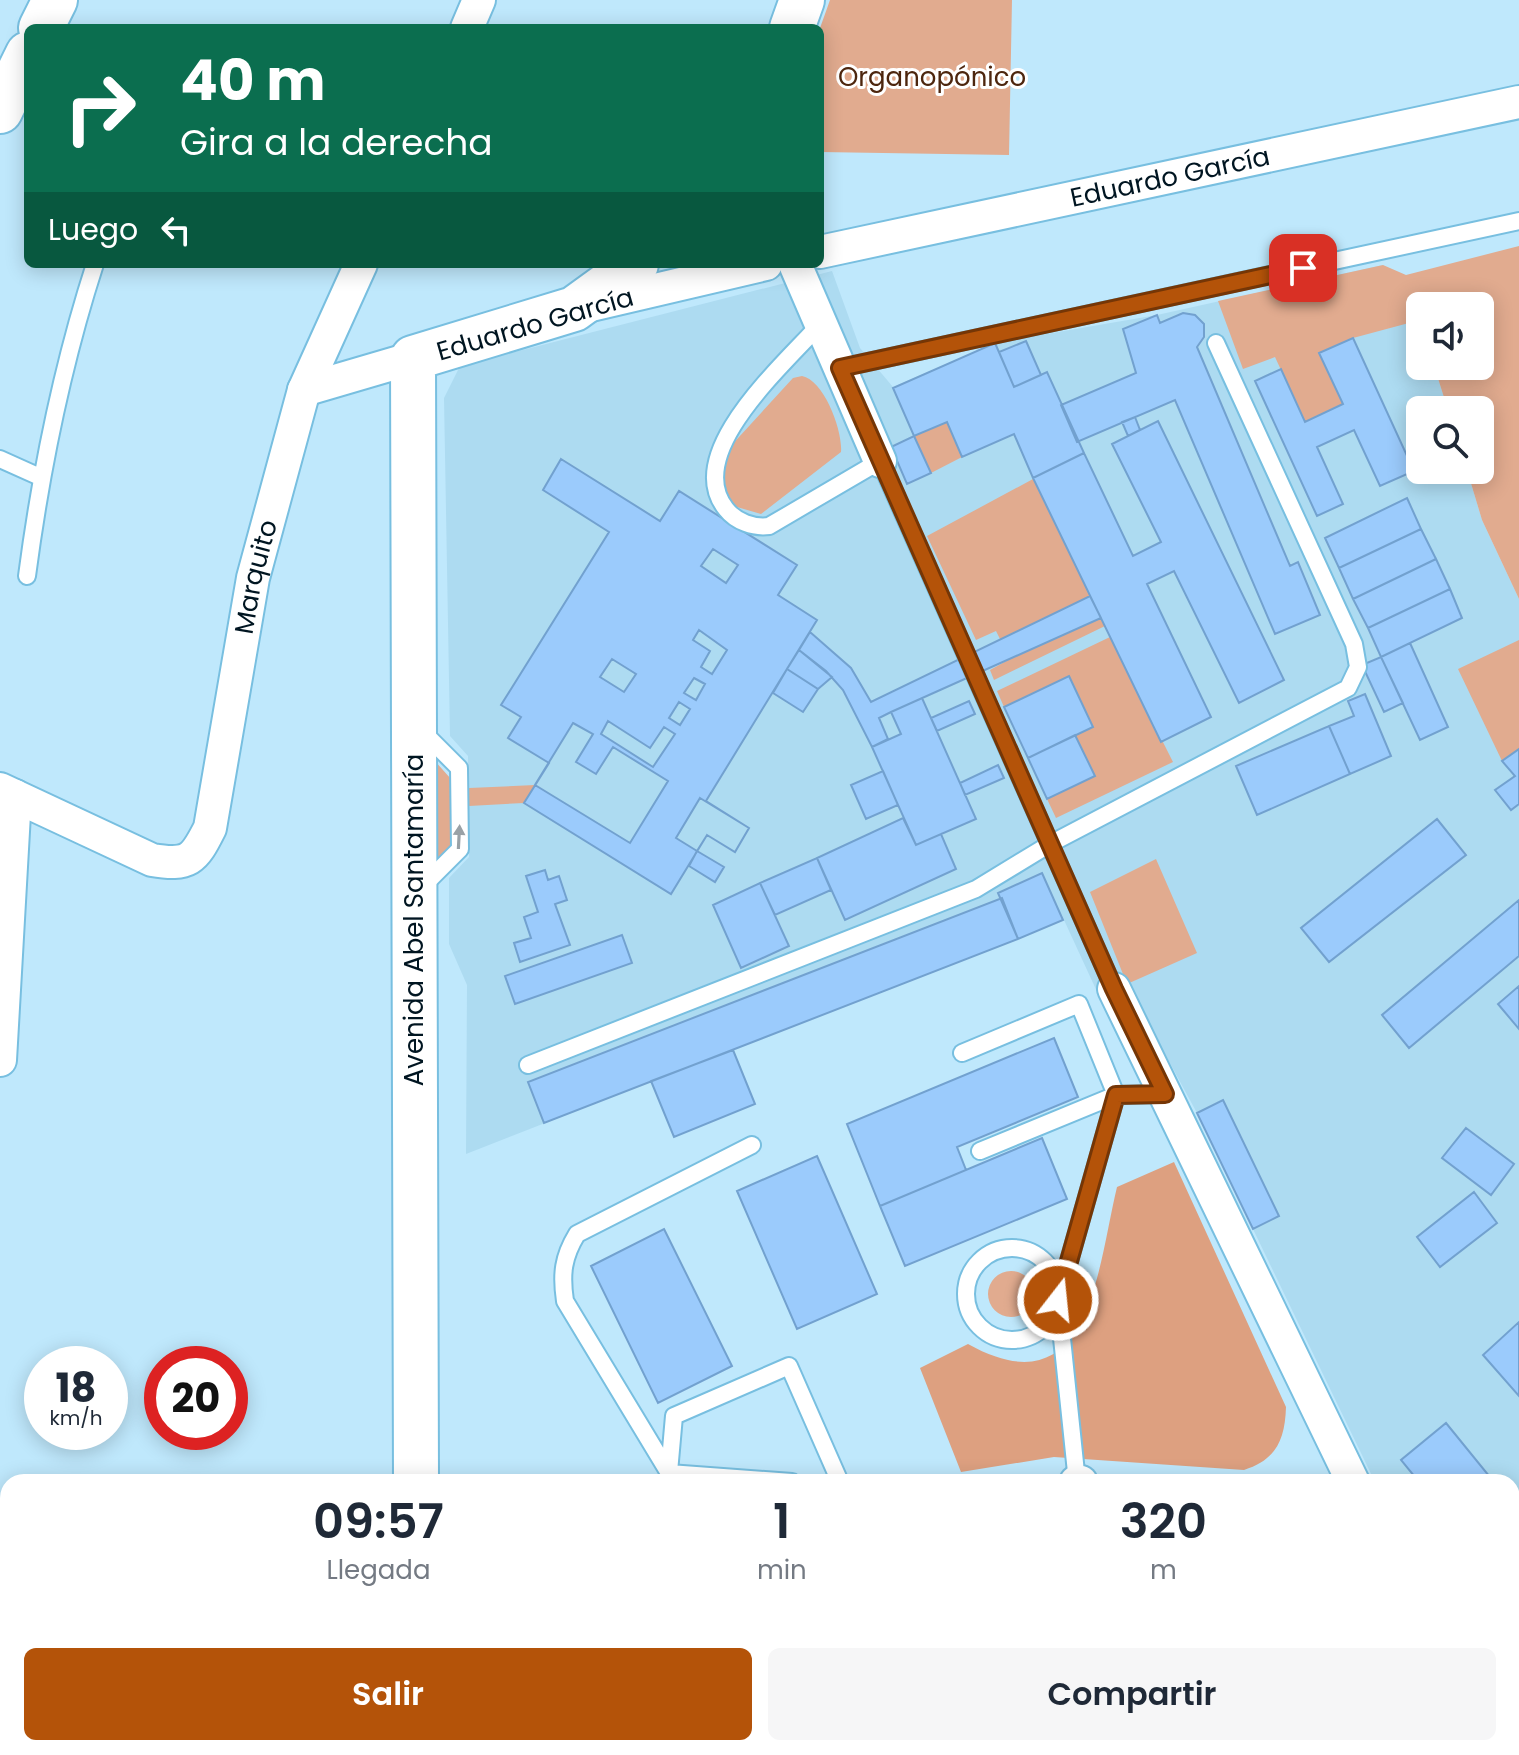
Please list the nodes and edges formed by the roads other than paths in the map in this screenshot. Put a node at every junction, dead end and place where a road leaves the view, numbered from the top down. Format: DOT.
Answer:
graph roads {
  1 [pos="55,0"];
  2 [pos="479,0"];
  3 [pos="802,0"];
  4 [pos="43,24"];
  5 [pos="469,24"];
  6 [pos="793,24"];
  7 [pos="24,62"];
  8 [pos="1519,102"];
  9 [pos="0,111"];
  10 [pos="1519,221"];
  11 [pos="824,251"];
  12 [pos="94,268"];
  13 [pos="359,268"];
  14 [pos="630,268"];
  15 [pos="749,268"];
  16 [pos="797,268"];
  17 [pos="574,309"];
  18 [pos="821,323"];
  19 [pos="1216,343"];
  20 [pos="413,358"];
  21 [pos="840,368"];
  22 [pos="304,390"];
  23 [pos="0,459"];
  24 [pos="880,461"];
  25 [pos="40,477"];
  26 [pos="27,576"];
  27 [pos="8,793"];
  28 [pos="1050,844"];
  29 [pos="1114,989"];
  30 [pos="962,1053"];
  31 [pos="0,1060"];
  32 [pos="528,1065"];
  33 [pos="1165,1094"];
  34 [pos="1116,1095"];
  35 [pos="752,1145"];
  36 [pos="980,1151"];
  37 [pos="1058,1300"];
  38 [pos="416,1474"];
  39 [pos="667,1474"];
  40 [pos="669,1474"];
  41 [pos="836,1474"];
  42 [pos="1077,1474"];
  43 [pos="1349,1474"];
  1 -- 4 [label="main road"];
  2 -- 5 [label="street"];
  3 -- 6 [label="main road"];
  7 -- 9 [label="main road"];
  8 -- 11 [label="street, Eduardo García"];
  10 -- 21 [label="lane"];
  12 -- 25 [label="lane"];
  13 -- 22 [label="street, Marquito"];
  14 -- 17 [label="main road"];
  15 -- 17 [label="street, Eduardo García"];
  16 -- 18 [label="street"];
  17 -- 20 [label="main road, Eduardo García"];
  18 -- 21 [label="street"];
  18 -- 24 [label="lane"];
  19 -- 28 [label="lane"];
  20 -- 22 [label="street, Eduardo García"];
  20 -- 38 [label="main road, Avenida Abel Santamaría"];
  21 -- 24 [label="street"];
  22 -- 27 [label="street, Marquito"];
  23 -- 25 [label="lane"];
  24 -- 28 [label="lane"];
  25 -- 26 [label="lane"];
  27 -- 31 [label="street"];
  28 -- 29 [label="lane"];
  28 -- 32 [label="lane"];
  29 -- 33 [label="street"];
  30 -- 34 [label="lane"];
  33 -- 34 [label="lane"];
  33 -- 43 [label="street"];
  34 -- 36 [label="lane"];
  34 -- 37 [label="lane"];
  35 -- 39 [label="lane"];
  37 -- 37 [label="lane"];
  37 -- 42 [label="lane"];
  40 -- 41 [label="lane"];
}
